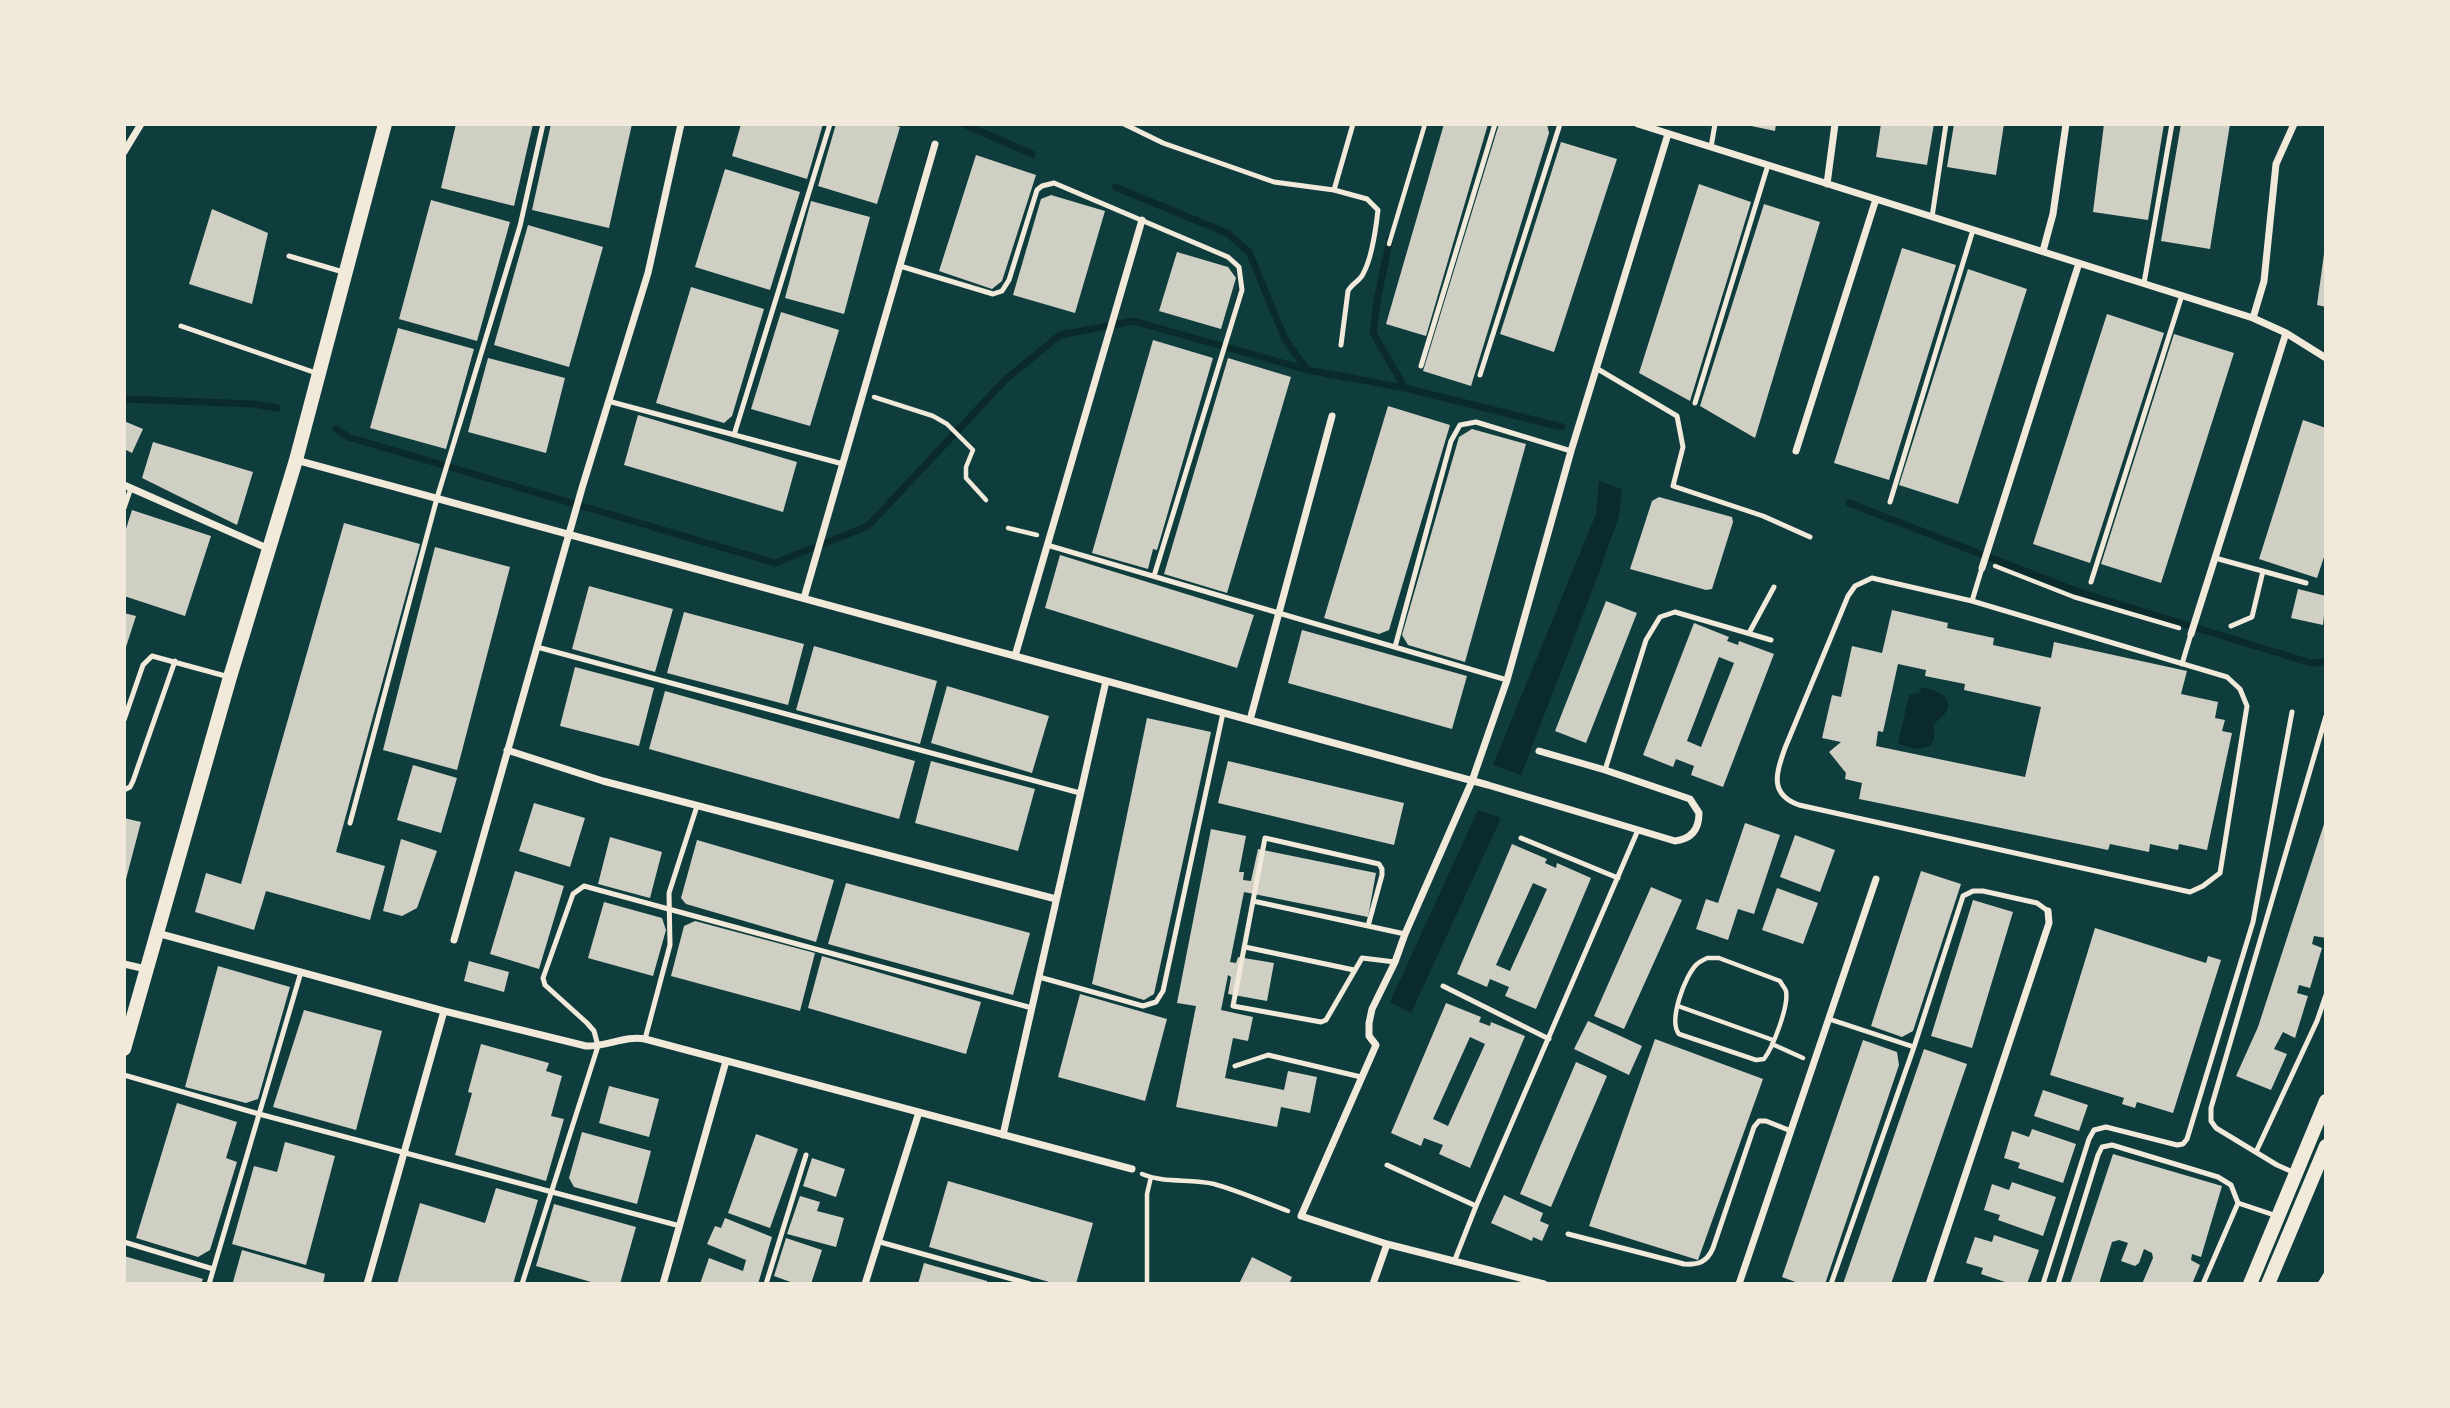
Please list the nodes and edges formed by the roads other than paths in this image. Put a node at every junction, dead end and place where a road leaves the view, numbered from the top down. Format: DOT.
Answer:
graph roads {
  1 [pos="141,124"];
  2 [pos="385,124"];
  3 [pos="543,124"];
  4 [pos="681,124"];
  5 [pos="830,124"];
  6 [pos="1124,124"];
  7 [pos="1353,124"];
  8 [pos="1495,124"];
  9 [pos="1560,124"];
  10 [pos="1638,124"];
  11 [pos="1715,124"];
  12 [pos="1835,124"];
  13 [pos="1946,124"];
  14 [pos="2066,124"];
  15 [pos="2172,124"];
  16 [pos="2294,124"];
  17 [pos="1668,134"];
  18 [pos="935,144"];
  19 [pos="1711,147"];
  20 [pos="124,152"];
  21 [pos="1768,165"];
  22 [pos="1827,184"];
  23 [pos="1334,190"];
  24 [pos="1876,199"];
  25 [pos="1932,217"];
  26 [pos="1142,220"];
  27 [pos="1973,230"];
  28 [pos="2043,251"];
  29 [pos="289,256"];
  30 [pos="2078,263"];
  31 [pos="900,266"];
  32 [pos="346,272"];
  33 [pos="2144,283"];
  34 [pos="2182,295"];
  35 [pos="2253,318"];
  36 [pos="181,326"];
  37 [pos="2286,333"];
  38 [pos="1341,345"];
  39 [pos="2326,358"];
  40 [pos="1421,366"];
  41 [pos="1596,368"];
  42 [pos="319,374"];
  43 [pos="1480,375"];
  44 [pos="608,401"];
  45 [pos="1695,403"];
  46 [pos="1332,416"];
  47 [pos="734,435"];
  48 [pos="1571,451"];
  49 [pos="1796,451"];
  50 [pos="296,460"];
  51 [pos="843,464"];
  52 [pos="128,487"];
  53 [pos="437,498"];
  54 [pos="1890,502"];
  55 [pos="124,508"];
  56 [pos="570,530"];
  57 [pos="1810,537"];
  58 [pos="1049,541"];
  59 [pos="269,550"];
  60 [pos="2215,558"];
  61 [pos="1982,568"];
  62 [pos="2263,571"];
  63 [pos="1154,576"];
  64 [pos="2091,582"];
  65 [pos="2306,583"];
  66 [pos="1774,587"];
  67 [pos="804,598"];
  68 [pos="1972,601"];
  69 [pos="1280,613"];
  70 [pos="2231,626"];
  71 [pos="1749,633"];
  72 [pos="2191,635"];
  73 [pos="1771,640"];
  74 [pos="537,647"];
  75 [pos="1395,647"];
  76 [pos="1015,656"];
  77 [pos="175,660"];
  78 [pos="2182,664"];
  79 [pos="230,677"];
  80 [pos="1507,680"];
  81 [pos="1106,681"];
  82 [pos="2292,712"];
  83 [pos="1223,713"];
  84 [pos="2326,716"];
  85 [pos="124,720"];
  86 [pos="1250,720"];
  87 [pos="507,750"];
  88 [pos="1539,751"];
  89 [pos="1605,770"];
  90 [pos="1472,781"];
  91 [pos="124,790"];
  92 [pos="1080,793"];
  93 [pos="697,806"];
  94 [pos="350,823"];
  95 [pos="1638,830"];
  96 [pos="1521,838"];
  97 [pos="1618,878"];
  98 [pos="1876,879"];
  99 [pos="1056,900"];
  100 [pos="1253,901"];
  101 [pos="669,908"];
  102 [pos="2048,911"];
  103 [pos="1368,926"];
  104 [pos="157,933"];
  105 [pos="1405,934"];
  106 [pos="454,940"];
  107 [pos="1245,947"];
  108 [pos="1395,962"];
  109 [pos="124,964"];
  110 [pos="146,969"];
  111 [pos="1354,970"];
  112 [pos="301,972"];
  113 [pos="1039,977"];
  114 [pos="1443,986"];
  115 [pos="2326,995"];
  116 [pos="1032,1008"];
  117 [pos="444,1011"];
  118 [pos="1829,1019"];
  119 [pos="645,1039"];
  120 [pos="1549,1039"];
  121 [pos="598,1046"];
  122 [pos="1914,1048"];
  123 [pos="124,1049"];
  124 [pos="726,1061"];
  125 [pos="1236,1066"];
  126 [pos="124,1075"];
  127 [pos="1361,1077"];
  128 [pos="2326,1101"];
  129 [pos="919,1112"];
  130 [pos="259,1114"];
  131 [pos="1791,1132"];
  132 [pos="1003,1135"];
  133 [pos="2326,1146"];
  134 [pos="2256,1152"];
  135 [pos="404,1153"];
  136 [pos="806,1155"];
  137 [pos="1387,1166"];
  138 [pos="1132,1169"];
  139 [pos="2295,1172"];
  140 [pos="551,1192"];
  141 [pos="2238,1203"];
  142 [pos="1476,1206"];
  143 [pos="2277,1216"];
  144 [pos="680,1226"];
  145 [pos="1568,1234"];
  146 [pos="124,1242"];
  147 [pos="880,1242"];
  148 [pos="1387,1244"];
  149 [pos="1454,1262"];
  150 [pos="213,1269"];
  151 [pos="2326,1274"];
  152 [pos="1004,1276"];
  153 [pos="209,1284"];
  154 [pos="368,1284"];
  155 [pos="522,1284"];
  156 [pos="663,1284"];
  157 [pos="766,1284"];
  158 [pos="865,1284"];
  159 [pos="1002,1284"];
  160 [pos="1030,1284"];
  161 [pos="1373,1284"];
  162 [pos="1544,1284"];
  163 [pos="1740,1284"];
  164 [pos="1830,1284"];
  165 [pos="1929,1284"];
  166 [pos="2043,1284"];
  167 [pos="2058,1284"];
  168 [pos="2203,1284"];
  169 [pos="2250,1284"];
  170 [pos="2269,1284"];
  171 [pos="2320,1284"];
  1 -- 20 [label="street"];
  2 -- 32 [label="main road"];
  3 -- 53 [label="lane"];
  4 -- 44 [label="street"];
  5 -- 47 [label="lane"];
  6 -- 23 [label="lane"];
  7 -- 23 [label="lane"];
  8 -- 40 [label="lane"];
  9 -- 43 [label="lane"];
  10 -- 17 [label="street"];
  11 -- 19 [label="lane"];
  12 -- 22 [label="street"];
  13 -- 25 [label="lane"];
  14 -- 28 [label="street"];
  15 -- 33 [label="lane"];
  16 -- 35 [label="street"];
  17 -- 19 [label="street"];
  17 -- 41 [label="street"];
  18 -- 31 [label="street"];
  19 -- 21 [label="street"];
  21 -- 22 [label="street"];
  21 -- 45 [label="lane"];
  22 -- 24 [label="street"];
  23 -- 38 [label="lane"];
  24 -- 25 [label="street"];
  24 -- 49 [label="street"];
  25 -- 27 [label="street"];
  26 -- 31 [label="lane"];
  26 -- 58 [label="street"];
  26 -- 63 [label="lane"];
  27 -- 28 [label="street"];
  27 -- 54 [label="lane"];
  28 -- 30 [label="street"];
  29 -- 32 [label="lane"];
  30 -- 33 [label="street"];
  30 -- 61 [label="street"];
  31 -- 51 [label="street"];
  32 -- 42 [label="main road"];
  33 -- 34 [label="street"];
  34 -- 35 [label="street"];
  34 -- 64 [label="lane"];
  35 -- 37 [label="street"];
  36 -- 42 [label="lane"];
  37 -- 39 [label="street"];
  37 -- 60 [label="street"];
  41 -- 48 [label="street"];
  41 -- 57 [label="lane"];
  42 -- 50 [label="main road"];
  44 -- 47 [label="lane"];
  44 -- 56 [label="street"];
  46 -- 69 [label="street"];
  47 -- 51 [label="lane"];
  48 -- 75 [label="lane"];
  48 -- 80 [label="street"];
  50 -- 53 [label="street"];
  50 -- 59 [label="main road"];
  51 -- 67 [label="street"];
  52 -- 55 [label="lane"];
  52 -- 59 [label="street"];
  53 -- 56 [label="street"];
  53 -- 94 [label="lane"];
  56 -- 67 [label="street"];
  56 -- 74 [label="street"];
  58 -- 63 [label="lane"];
  58 -- 76 [label="street"];
  59 -- 79 [label="main road"];
  60 -- 62 [label="lane"];
  60 -- 72 [label="street"];
  61 -- 68 [label="lane"];
  62 -- 65 [label="lane"];
  62 -- 70 [label="lane"];
  63 -- 69 [label="lane"];
  66 -- 71 [label="lane"];
  67 -- 76 [label="street"];
  68 -- 78 [label="lane"];
  68 -- 78 [label="lane"];
  69 -- 75 [label="lane"];
  69 -- 86 [label="street"];
  71 -- 73 [label="lane"];
  71 -- 89 [label="lane"];
  72 -- 78 [label="lane"];
  74 -- 87 [label="street"];
  74 -- 92 [label="lane"];
  75 -- 80 [label="lane"];
  76 -- 81 [label="street"];
  77 -- 79 [label="lane"];
  77 -- 85 [label="lane"];
  77 -- 91 [label="lane"];
  79 -- 104 [label="main road"];
  80 -- 90 [label="street"];
  81 -- 83 [label="street"];
  81 -- 92 [label="street"];
  82 -- 166 [label="lane"];
  83 -- 86 [label="street"];
  83 -- 113 [label="lane"];
  84 -- 134 [label="lane"];
  86 -- 90 [label="street"];
  87 -- 93 [label="street"];
  87 -- 106 [label="street"];
  88 -- 89 [label="street"];
  89 -- 95 [label="street"];
  90 -- 95 [label="street"];
  90 -- 105 [label="street"];
  92 -- 99 [label="street"];
  93 -- 99 [label="street"];
  93 -- 101 [label="lane"];
  95 -- 97 [label="lane"];
  96 -- 97 [label="lane"];
  97 -- 120 [label="lane"];
  98 -- 118 [label="street"];
  99 -- 113 [label="street"];
  100 -- 103 [label="lane"];
  100 -- 103 [label="lane"];
  100 -- 107 [label="lane"];
  101 -- 116 [label="lane"];
  101 -- 119 [label="lane"];
  101 -- 121 [label="lane"];
  102 -- 122 [label="lane"];
  102 -- 165 [label="street"];
  103 -- 105 [label="lane"];
  104 -- 110 [label="main road"];
  104 -- 112 [label="street"];
  105 -- 108 [label="street"];
  107 -- 111 [label="lane"];
  107 -- 111 [label="lane"];
  108 -- 111 [label="lane"];
  108 -- 127 [label="street"];
  109 -- 110 [label="street"];
  110 -- 123 [label="main road"];
  112 -- 117 [label="street"];
  112 -- 130 [label="lane"];
  113 -- 116 [label="street"];
  114 -- 120 [label="lane"];
  115 -- 134 [label="lane"];
  116 -- 132 [label="street"];
  117 -- 121 [label="street"];
  117 -- 135 [label="street"];
  118 -- 122 [label="lane"];
  118 -- 131 [label="street"];
  119 -- 121 [label="street"];
  119 -- 124 [label="street"];
  120 -- 142 [label="lane"];
  121 -- 140 [label="lane"];
  122 -- 164 [label="lane"];
  124 -- 129 [label="street"];
  124 -- 144 [label="street"];
  125 -- 127 [label="lane"];
  126 -- 130 [label="lane"];
  127 -- 148 [label="street"];
  128 -- 139 [label="main road"];
  129 -- 132 [label="street"];
  129 -- 147 [label="street"];
  130 -- 135 [label="lane"];
  130 -- 150 [label="lane"];
  131 -- 145 [label="lane"];
  131 -- 163 [label="street"];
  132 -- 138 [label="street"];
  133 -- 170 [label="main road"];
  134 -- 139 [label="lane"];
  135 -- 140 [label="lane"];
  135 -- 154 [label="street"];
  136 -- 157 [label="lane"];
  137 -- 142 [label="lane"];
  139 -- 143 [label="main road"];
  140 -- 144 [label="lane"];
  140 -- 155 [label="lane"];
  141 -- 143 [label="lane"];
  141 -- 167 [label="lane"];
  141 -- 168 [label="lane"];
  142 -- 149 [label="lane"];
  143 -- 169 [label="main road"];
  144 -- 156 [label="street"];
  146 -- 150 [label="lane"];
  147 -- 152 [label="lane"];
  147 -- 158 [label="street"];
  148 -- 149 [label="street"];
  148 -- 161 [label="street"];
  149 -- 162 [label="street"];
  150 -- 153 [label="lane"];
  151 -- 171 [label="lane"];
  152 -- 159 [label="lane"];
  152 -- 160 [label="lane"];
}
